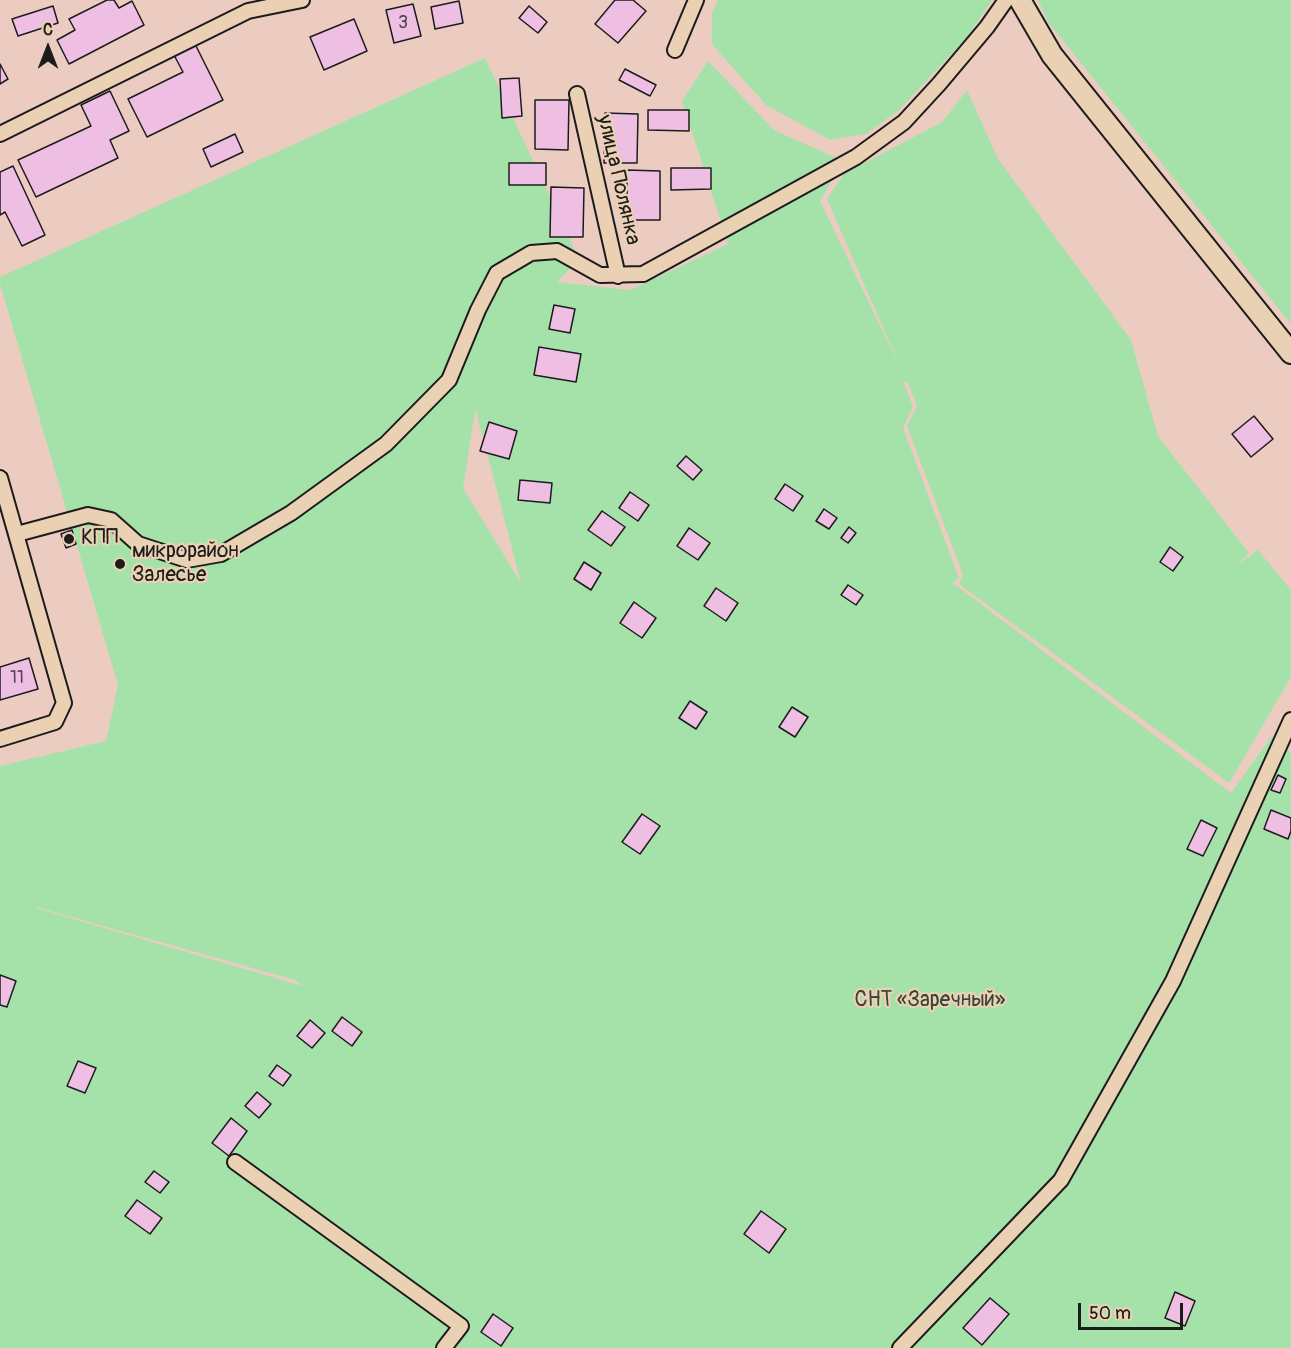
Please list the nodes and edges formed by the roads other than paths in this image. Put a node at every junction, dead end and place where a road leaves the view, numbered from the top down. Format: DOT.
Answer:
graph roads {
  1 [pos="302,0"];
  2 [pos="696,0"];
  3 [pos="1006,0"];
  4 [pos="1020,0"];
  5 [pos="246,5"];
  6 [pos="675,50"];
  7 [pos="577,94"];
  8 [pos="0,134"];
  9 [pos="618,276"];
  10 [pos="1291,353"];
  11 [pos="0,478"];
  12 [pos="17,534"];
  13 [pos="1291,720"];
  14 [pos="0,739"];
  15 [pos="235,1162"];
  16 [pos="444,1348"];
  17 [pos="900,1348"];
  1 -- 5 [label="street"];
  2 -- 6 [label="street"];
  3 -- 9 [label="street"];
  4 -- 10 [label="street"];
  5 -- 8 [label="street"];
  7 -- 9 [label="street, улица Полянка"];
  9 -- 12 [label="street"];
  11 -- 12 [label="street"];
  12 -- 14 [label="street"];
  13 -- 17 [label="street"];
  15 -- 16 [label="street"];
}
